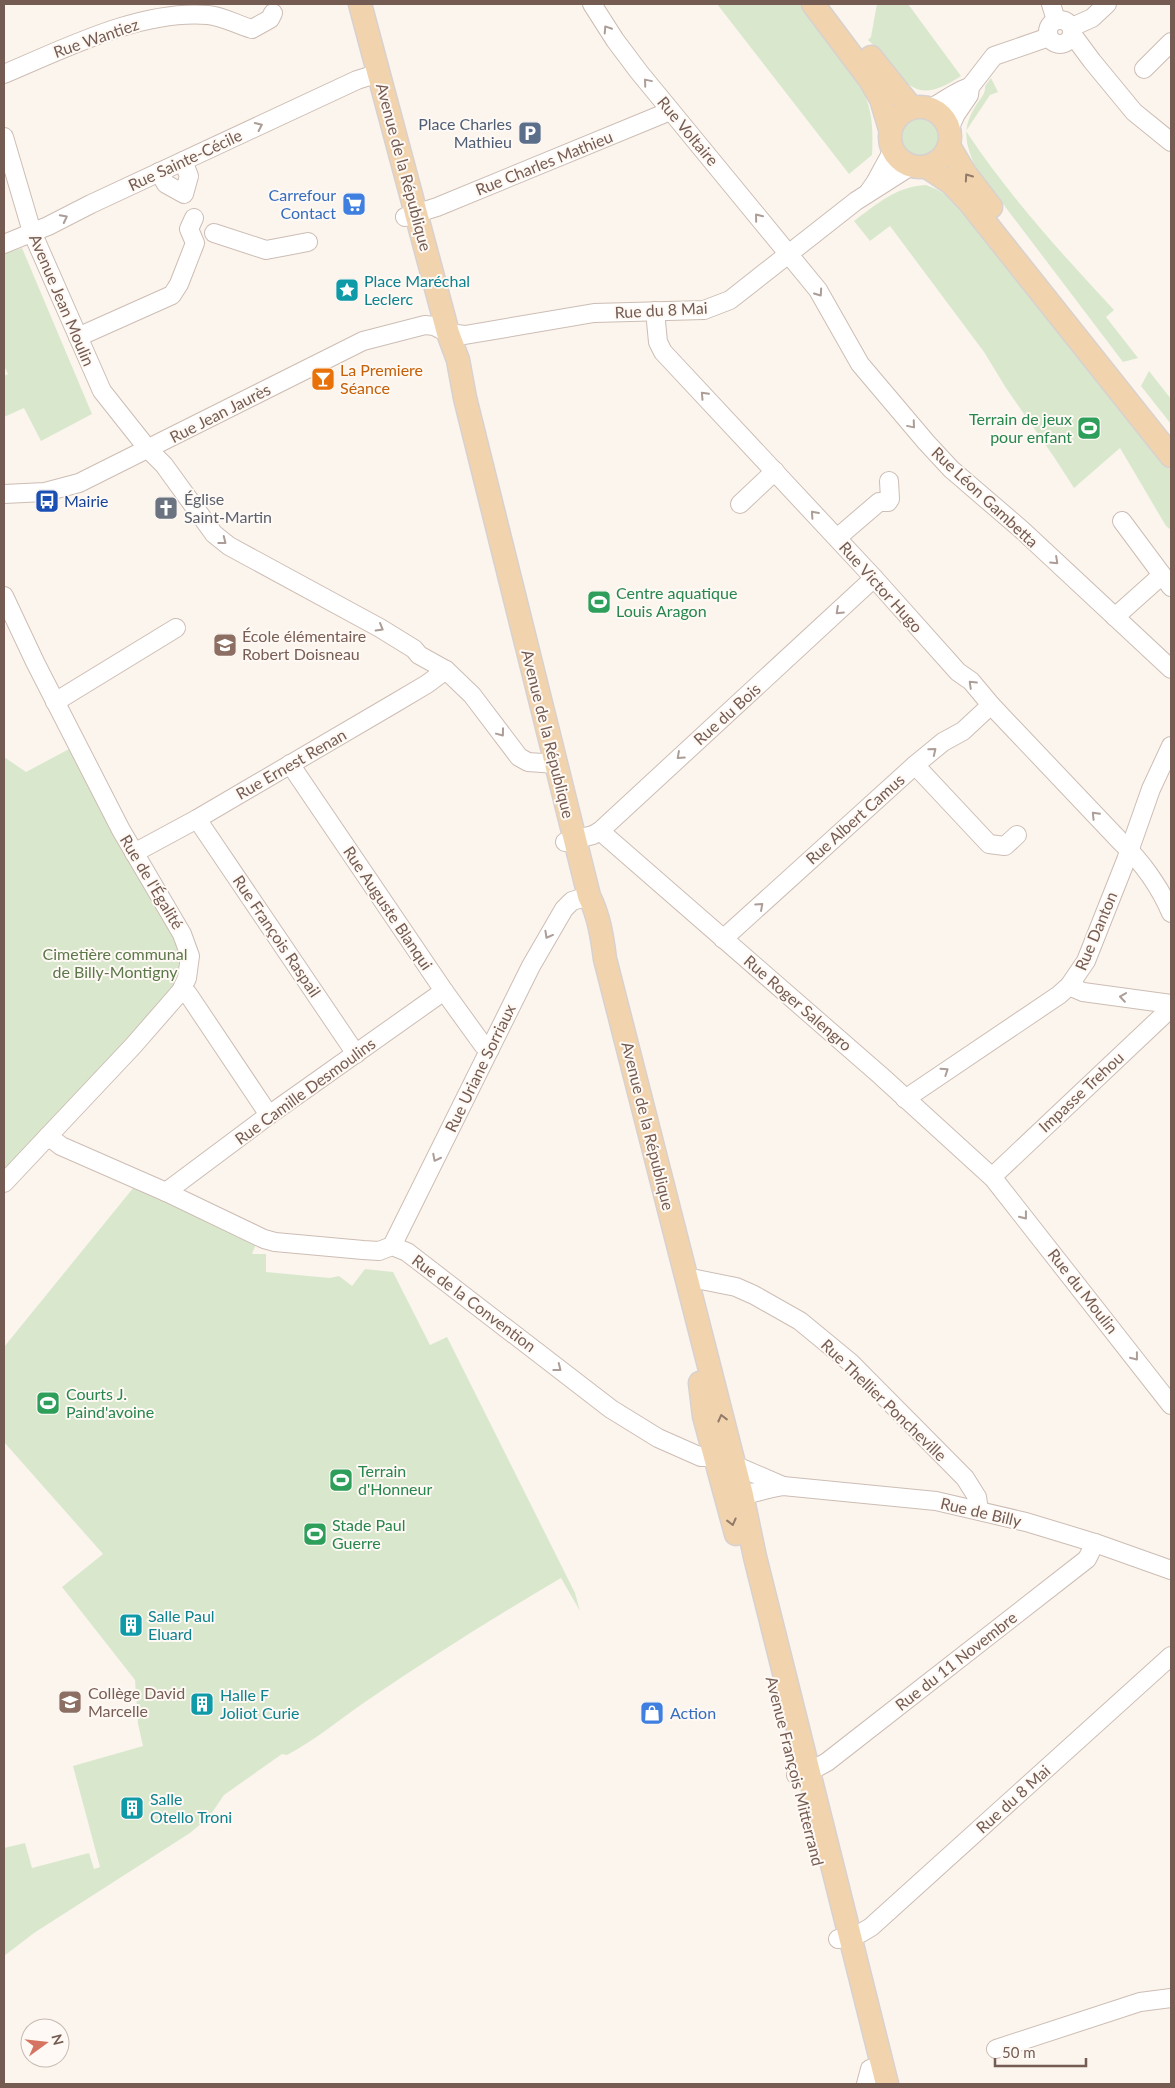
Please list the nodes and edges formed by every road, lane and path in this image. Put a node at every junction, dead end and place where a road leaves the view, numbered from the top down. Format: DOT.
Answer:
graph roads {
  1 [pos="347,4"];
  2 [pos="360,4"];
  3 [pos="592,4"];
  4 [pos="813,4"];
  5 [pos="830,4"];
  6 [pos="1107,4"];
  7 [pos="273,13"];
  8 [pos="1060,28"];
  9 [pos="1171,42"];
  10 [pos="1144,69"];
  11 [pos="4,74"];
  12 [pos="373,74"];
  13 [pos="970,87"];
  14 [pos="921,108"];
  15 [pos="670,110"];
  16 [pos="4,137"];
  17 [pos="949,137"];
  18 [pos="891,140"];
  19 [pos="1171,142"];
  20 [pos="183,161"];
  21 [pos="919,166"];
  22 [pos="159,172"];
  23 [pos="867,193"];
  24 [pos="184,194"];
  25 [pos="411,215"];
  26 [pos="194,218"];
  27 [pos="32,232"];
  28 [pos="214,233"];
  29 [pos="308,242"];
  30 [pos="195,243"];
  31 [pos="4,244"];
  32 [pos="788,255"];
  33 [pos="655,311"];
  34 [pos="441,330"];
  35 [pos="78,337"];
  36 [pos="1171,435"];
  37 [pos="148,450"];
  38 [pos="1171,456"];
  39 [pos="775,471"];
  40 [pos="889,480"];
  41 [pos="4,494"];
  42 [pos="740,504"];
  43 [pos="1122,520"];
  44 [pos="837,538"];
  45 [pos="874,578"];
  46 [pos="1167,581"];
  47 [pos="4,596"];
  48 [pos="1115,617"];
  49 [pos="176,628"];
  50 [pos="1171,669"];
  51 [pos="446,670"];
  52 [pos="55,702"];
  53 [pos="991,706"];
  54 [pos="1171,746"];
  55 [pos="290,764"];
  56 [pos="551,764"];
  57 [pos="915,765"];
  58 [pos="197,819"];
  59 [pos="600,831"];
  60 [pos="1016,835"];
  61 [pos="570,841"];
  62 [pos="1129,850"];
  63 [pos="134,853"];
  64 [pos="584,897"];
  65 [pos="1171,913"];
  66 [pos="724,939"];
  67 [pos="1069,986"];
  68 [pos="181,991"];
  69 [pos="444,991"];
  70 [pos="1171,1004"];
  71 [pos="1171,1008"];
  72 [pos="490,1049"];
  73 [pos="356,1054"];
  74 [pos="905,1099"];
  75 [pos="269,1114"];
  76 [pos="48,1136"];
  77 [pos="993,1178"];
  78 [pos="4,1183"];
  79 [pos="166,1192"];
  80 [pos="392,1246"];
  81 [pos="686,1278"];
  82 [pos="1171,1405"];
  83 [pos="724,1467"];
  84 [pos="783,1486"];
  85 [pos="742,1496"];
  86 [pos="979,1510"];
  87 [pos="1095,1543"];
  88 [pos="1171,1570"];
  89 [pos="1171,1656"];
  90 [pos="803,1774"];
  91 [pos="844,1937"];
  92 [pos="1171,1998"];
  93 [pos="996,2049"];
  94 [pos="870,2079"];
  95 [pos="887,2084"];
  1 -- 12 [label="main road, Avenue de la République"];
  2 -- 12 [label="main road, Avenue de la République"];
  15 -- 3 [label="street, Rue Voltaire, one-way"];
  4 -- 18 [label="main road"];
  5 -- 14 [label="main road"];
  6 -- 8 [label="street"];
  7 -- 11 [label="street, Rue Wantiez"];
  8 -- 13 [label="street"];
  8 -- 19 [label="street"];
  9 -- 10 [label="street"];
  20 -- 12 [label="street, Rue Sainte-Cécile, one-way"];
  12 -- 25 [label="main road, Avenue de la République"];
  13 -- 14 [label="street"];
  13 -- 17 [label="street"];
  14 -- 17 [label="main road"];
  14 -- 18 [label="main road"];
  15 -- 25 [label="street, Rue Charles Mathieu"];
  32 -- 15 [label="street, Rue Voltaire, one-way"];
  16 -- 27 [label="street, Avenue Jean Moulin"];
  17 -- 21 [label="main road"];
  36 -- 17 [label="main road, one-way"];
  18 -- 21 [label="main road"];
  18 -- 23 [label="street, Rue du 8 Mai"];
  20 -- 22 [label="street, Rue Sainte-Cécile"];
  20 -- 24 [label="street"];
  21 -- 23 [label="street, Rue du 8 Mai"];
  21 -- 38 [label="main road"];
  22 -- 24 [label="street"];
  27 -- 22 [label="street, Rue Sainte-Cécile, one-way"];
  23 -- 32 [label="street, Rue du 8 Mai"];
  24 -- 26 [label="street"];
  25 -- 34 [label="main road, Avenue de la République"];
  26 -- 28 [label="street"];
  26 -- 30 [label="street"];
  27 -- 31 [label="street, Rue Sainte-Cécile"];
  27 -- 35 [label="street, Avenue Jean Moulin"];
  28 -- 29 [label="street"];
  28 -- 30 [label="street"];
  30 -- 35 [label="street"];
  32 -- 33 [label="street, Rue du 8 Mai"];
  32 -- 48 [label="street, Rue Léon Gambetta, one-way"];
  33 -- 34 [label="street, Rue du 8 Mai"];
  39 -- 33 [label="street, Rue Victor Hugo, one-way"];
  34 -- 37 [label="street, Rue Jean Jaurès"];
  34 -- 56 [label="main road, Avenue de la République"];
  35 -- 37 [label="street, Avenue Jean Moulin"];
  37 -- 41 [label="street, Rue Jean Jaurès"];
  37 -- 51 [label="street, one-way"];
  39 -- 42 [label="street"];
  44 -- 39 [label="street, Rue Victor Hugo, one-way"];
  40 -- 44 [label="street"];
  43 -- 46 [label="street"];
  44 -- 45 [label="street, Rue Victor Hugo"];
  53 -- 45 [label="street, Rue Victor Hugo, one-way"];
  45 -- 59 [label="street, Rue du Bois, one-way"];
  46 -- 48 [label="street"];
  47 -- 52 [label="street, Rue de l'Égalité"];
  48 -- 50 [label="street, Rue Léon Gambetta"];
  49 -- 52 [label="street"];
  51 -- 55 [label="street, Rue Ernest Renan"];
  51 -- 56 [label="street, one-way"];
  52 -- 63 [label="street, Rue de l'Égalité"];
  57 -- 53 [label="street, Rue Albert Camus, one-way"];
  62 -- 53 [label="street, Rue Victor Hugo, one-way"];
  54 -- 62 [label="street, Rue Danton"];
  55 -- 58 [label="street, Rue Ernest Renan"];
  55 -- 69 [label="street, Rue Auguste Blanqui"];
  56 -- 61 [label="main road, Avenue de la République"];
  57 -- 60 [label="street"];
  66 -- 57 [label="street, Rue Albert Camus, one-way"];
  58 -- 63 [label="street, Rue Ernest Renan"];
  58 -- 73 [label="street, Rue François Raspail"];
  59 -- 61 [label="street, Rue du Bois"];
  59 -- 66 [label="street, Rue Roger Salengro"];
  61 -- 64 [label="main road, Avenue de la République"];
  62 -- 65 [label="street, Rue Victor Hugo"];
  62 -- 67 [label="street, Rue Danton"];
  63 -- 68 [label="street, Rue de l'Égalité"];
  64 -- 72 [label="street, Rue Uriane Sorriaux, one-way"];
  64 -- 81 [label="main road, Avenue de la République"];
  64 -- 83 [label="main road, Avenue de la République"];
  66 -- 74 [label="street, Rue Roger Salengro"];
  70 -- 67 [label="street, one-way"];
  74 -- 67 [label="street, Rue Danton, one-way"];
  68 -- 75 [label="street"];
  68 -- 76 [label="street, Rue de l'Égalité"];
  69 -- 72 [label="street, Rue Auguste Blanqui"];
  69 -- 73 [label="street, Rue Camille Desmoulins"];
  71 -- 77 [label="street, Impasse Trehou"];
  72 -- 80 [label="street, Rue Uriane Sorriaux, one-way"];
  73 -- 75 [label="street, Rue Camille Desmoulins"];
  74 -- 77 [label="street, Rue Roger Salengro"];
  75 -- 79 [label="street, Rue Camille Desmoulins"];
  76 -- 78 [label="street, Rue de l'Égalité"];
  76 -- 79 [label="street, Rue de la Convention"];
  77 -- 82 [label="street, Rue du Moulin, one-way"];
  79 -- 80 [label="street, Rue de la Convention"];
  80 -- 83 [label="street, Rue de la Convention, one-way"];
  83 -- 81 [label="main road, Avenue de la République, one-way"];
  81 -- 86 [label="street, Rue Thellier Poncheville"];
  83 -- 84 [label="street, Rue de Billy"];
  83 -- 85 [label="main road, Avenue François Mitterrand"];
  83 -- 90 [label="main road, Avenue François Mitterrand, one-way"];
  84 -- 85 [label="street, Rue de Billy"];
  84 -- 86 [label="street, Rue de Billy"];
  85 -- 90 [label="main road, Avenue François Mitterrand"];
  86 -- 87 [label="street, Rue de Billy"];
  87 -- 88 [label="street, Rue de Billy"];
  87 -- 90 [label="street, Rue du 11 Novembre"];
  89 -- 91 [label="street, Rue du 8 Mai"];
  90 -- 91 [label="main road, Avenue François Mitterrand"];
  91 -- 94 [label="main road, Avenue François Mitterrand"];
  91 -- 95 [label="main road, Avenue François Mitterrand"];
  92 -- 93 [label="street"];
}
